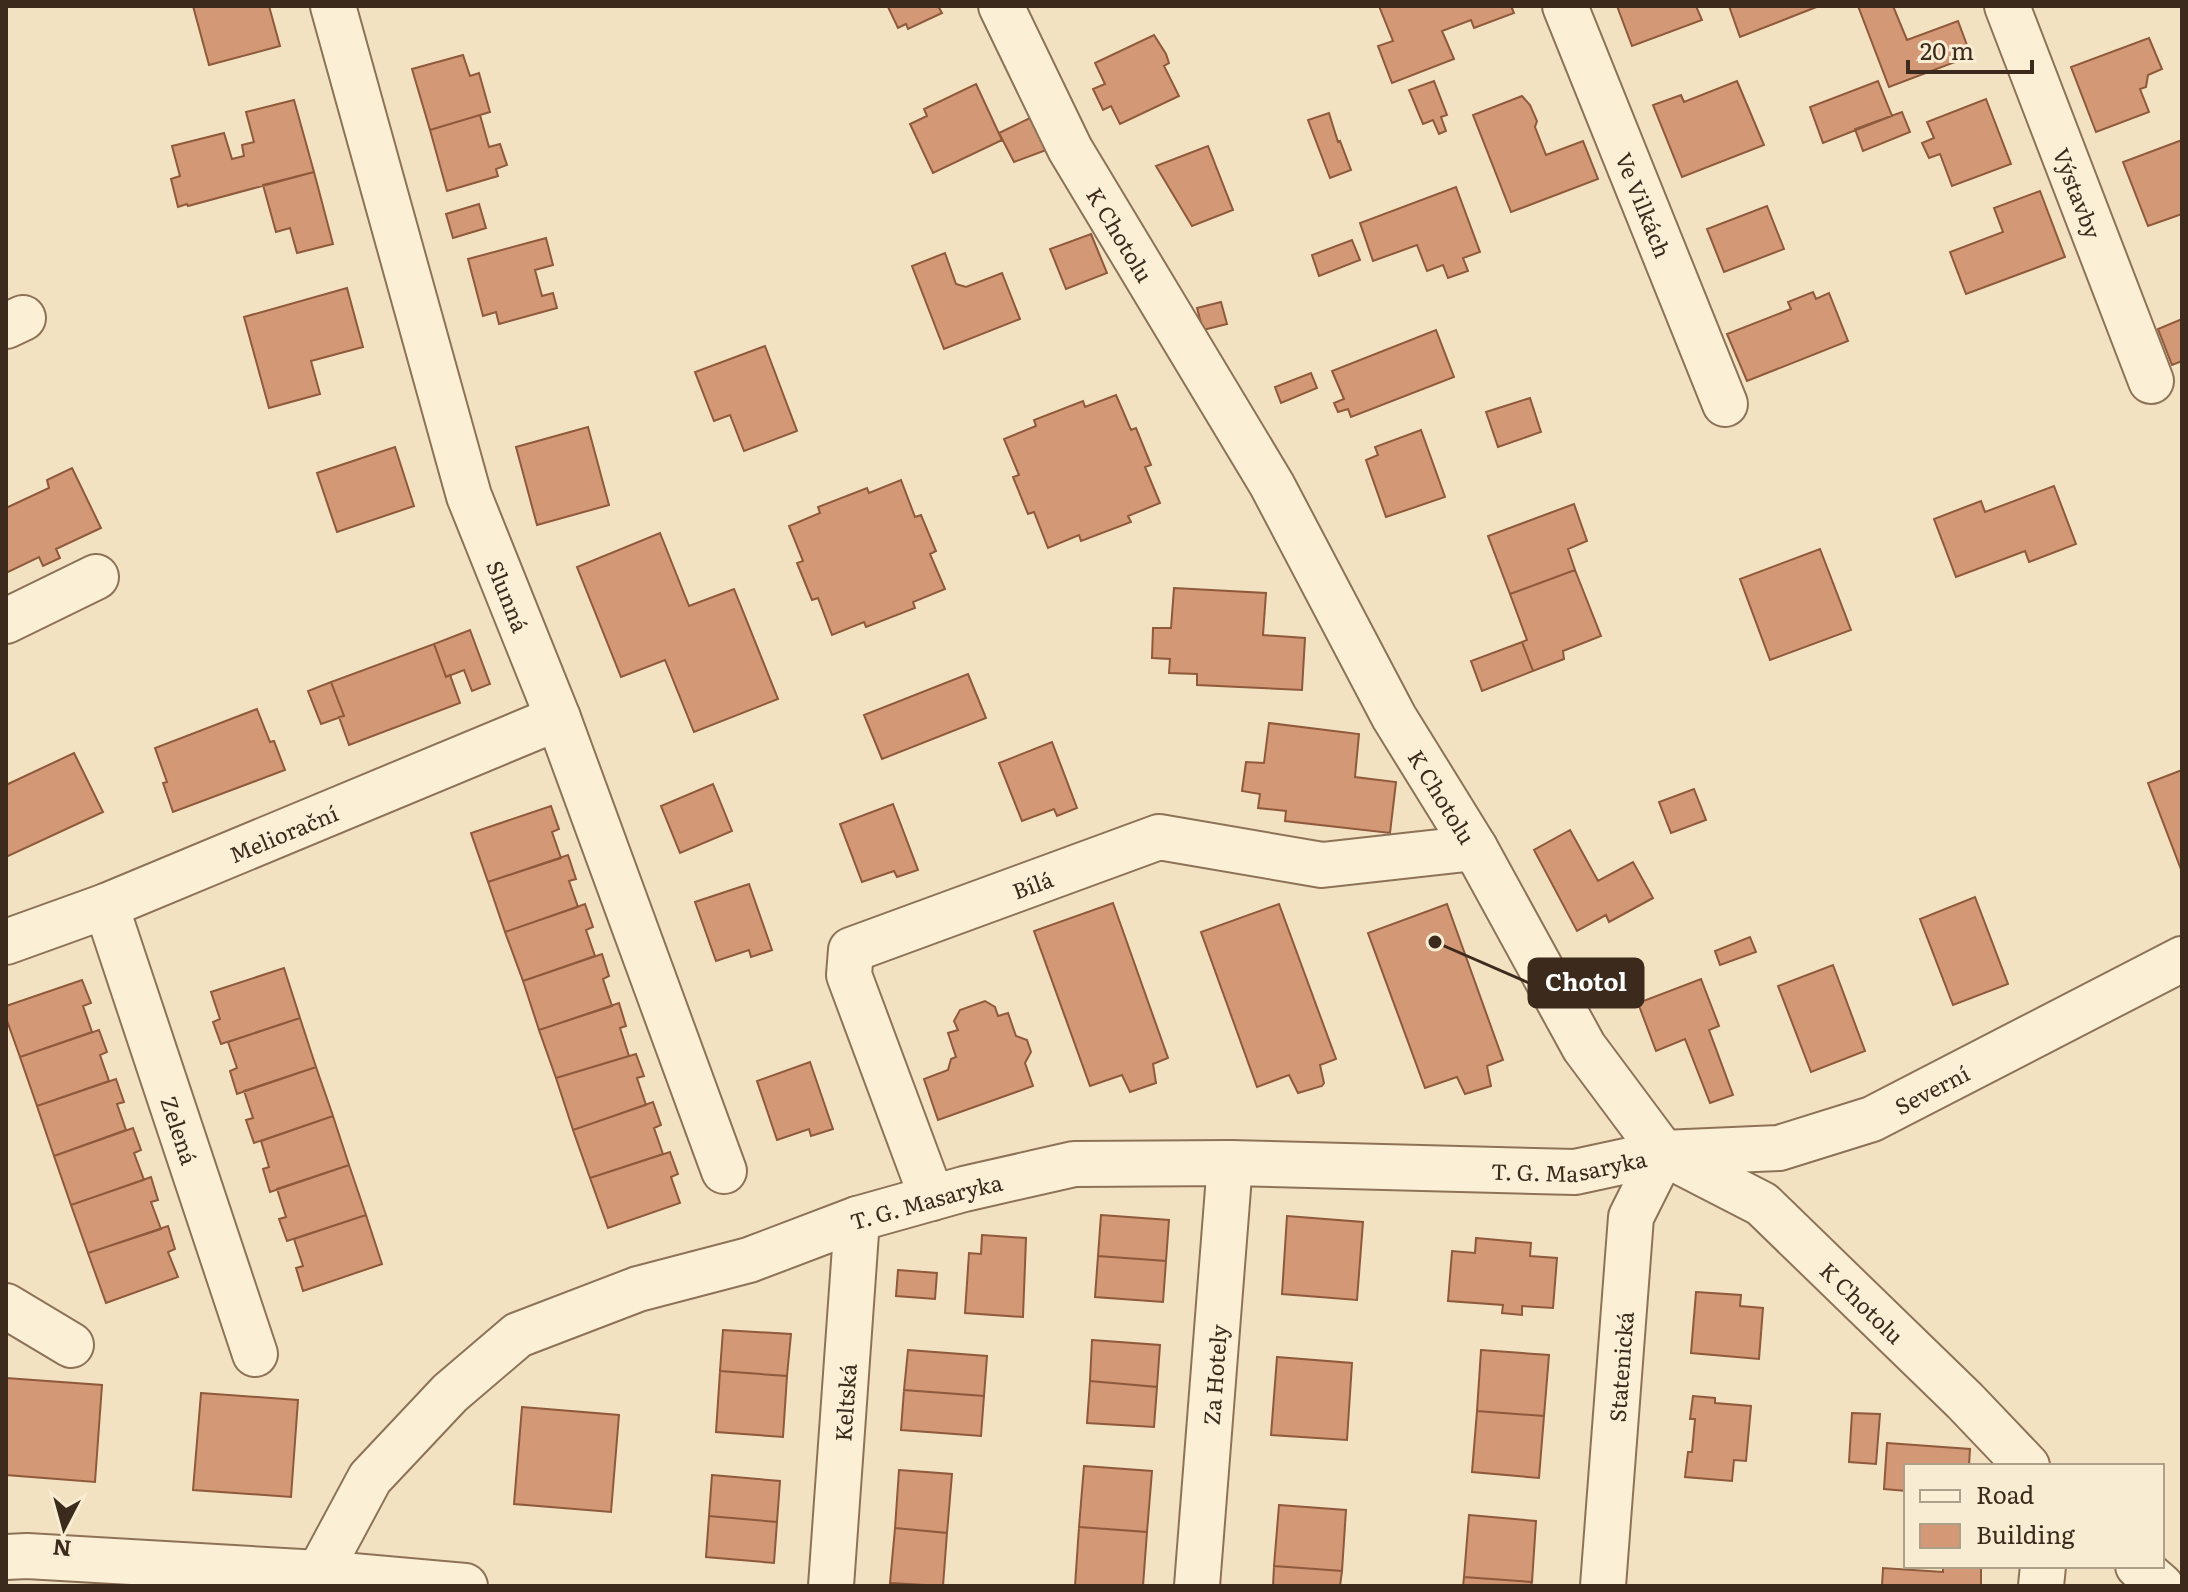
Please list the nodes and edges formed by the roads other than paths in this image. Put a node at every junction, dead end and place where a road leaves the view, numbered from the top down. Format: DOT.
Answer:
graph roads {
  1 [pos="333,6"];
  2 [pos="1001,6"];
  3 [pos="1565,6"];
  4 [pos="2007,6"];
  5 [pos="2151,381"];
  6 [pos="1725,404"];
  7 [pos="96,577"];
  8 [pos="6,621"];
  9 [pos="558,718"];
  10 [pos="1475,848"];
  11 [pos="106,906"];
  12 [pos="6,942"];
  13 [pos="2182,959"];
  14 [pos="1663,1153"];
  15 [pos="1230,1163"];
  16 [pos="724,1171"];
  17 [pos="932,1198"];
  18 [pos="857,1219"];
  19 [pos="6,1306"];
  20 [pos="71,1345"];
  21 [pos="255,1354"];
  22 [pos="2025,1464"];
  23 [pos="6,1557"];
  24 [pos="2140,1568"];
  25 [pos="319,1573"];
  26 [pos="465,1586"];
  27 [pos="831,1586"];
  28 [pos="1197,1586"];
  29 [pos="1603,1586"];
  30 [pos="2161,1586"];
  1 -- 9 [label="street, Slunná"];
  2 -- 10 [label="street, K Chotolu"];
  3 -- 6 [label="street, Ve Vilkách"];
  4 -- 5 [label="street, Výstavby"];
  7 -- 8 [label="street"];
  9 -- 11 [label="street, Meliorační"];
  9 -- 16 [label="street, Slunná"];
  10 -- 14 [label="street, K Chotolu"];
  10 -- 17 [label="street, Bílá"];
  11 -- 12 [label="street, Meliorační"];
  11 -- 21 [label="street, Zelená"];
  13 -- 14 [label="street, Severní"];
  14 -- 15 [label="street, T. G. Masaryka"];
  14 -- 22 [label="street, K Chotolu"];
  14 -- 29 [label="street, Statenická"];
  15 -- 17 [label="street, T. G. Masaryka"];
  15 -- 28 [label="street, Za Hotely"];
  17 -- 18 [label="street, T. G. Masaryka"];
  18 -- 25 [label="street, T. G. Masaryka"];
  18 -- 27 [label="street, Keltská"];
  19 -- 20 [label="street"];
  23 -- 25 [label="street"];
  24 -- 30 [label="street"];
  25 -- 26 [label="street"];
}
